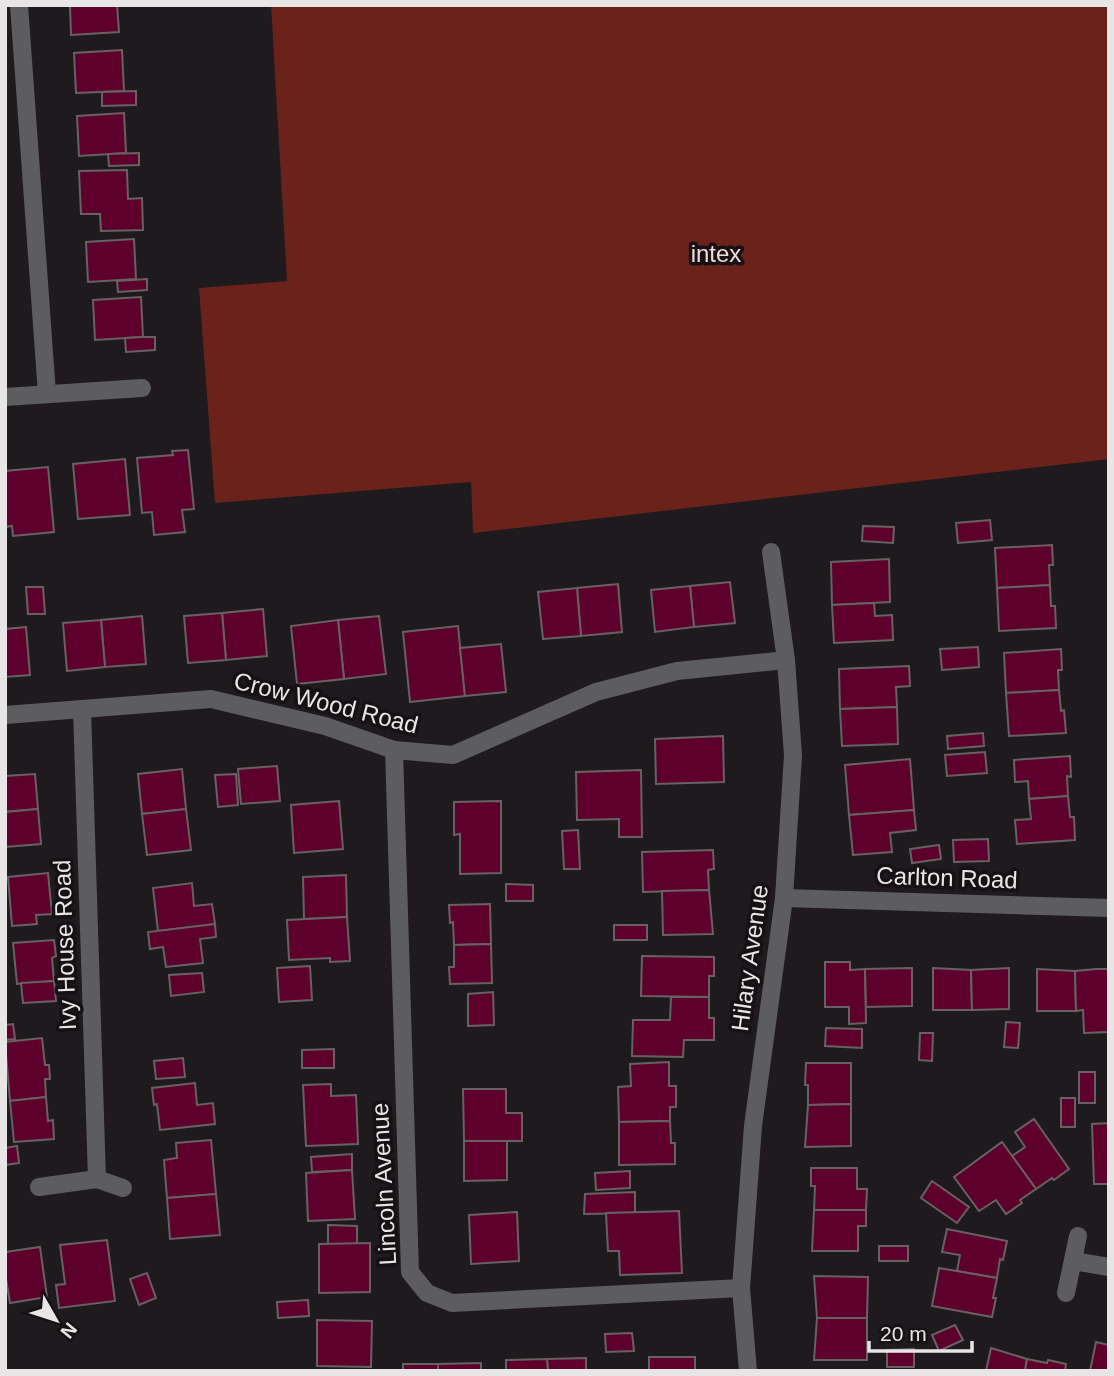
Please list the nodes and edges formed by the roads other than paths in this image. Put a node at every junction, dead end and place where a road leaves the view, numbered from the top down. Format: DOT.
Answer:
graph roads {
  1 [pos="19,5"];
  2 [pos="142,388"];
  3 [pos="47,394"];
  4 [pos="5,397"];
  5 [pos="771,552"];
  6 [pos="786,660"];
  7 [pos="82,709"];
  8 [pos="5,715"];
  9 [pos="394,750"];
  10 [pos="784,898"];
  11 [pos="1109,908"];
  12 [pos="97,1179"];
  13 [pos="39,1187"];
  14 [pos="123,1188"];
  15 [pos="1078,1236"];
  16 [pos="1073,1261"];
  17 [pos="1109,1267"];
  18 [pos="741,1288"];
  19 [pos="1066,1293"];
  20 [pos="748,1371"];
  1 -- 3 [label="street"];
  2 -- 3 [label="street"];
  3 -- 4 [label="street"];
  5 -- 6 [label="street, Hilary Avenue"];
  6 -- 9 [label="street, Crow Wood Road"];
  6 -- 10 [label="street, Hilary Avenue"];
  7 -- 8 [label="street, Crow Wood Road"];
  7 -- 9 [label="street, Crow Wood Road"];
  7 -- 12 [label="street, Ivy House Road"];
  9 -- 18 [label="street, Lincoln Avenue"];
  10 -- 11 [label="street, Carlton Road"];
  10 -- 18 [label="street, Hilary Avenue"];
  12 -- 13 [label="street"];
  12 -- 14 [label="street"];
  15 -- 16 [label="street"];
  16 -- 17 [label="street"];
  16 -- 19 [label="street"];
  18 -- 20 [label="street, Hilary Avenue"];
}
